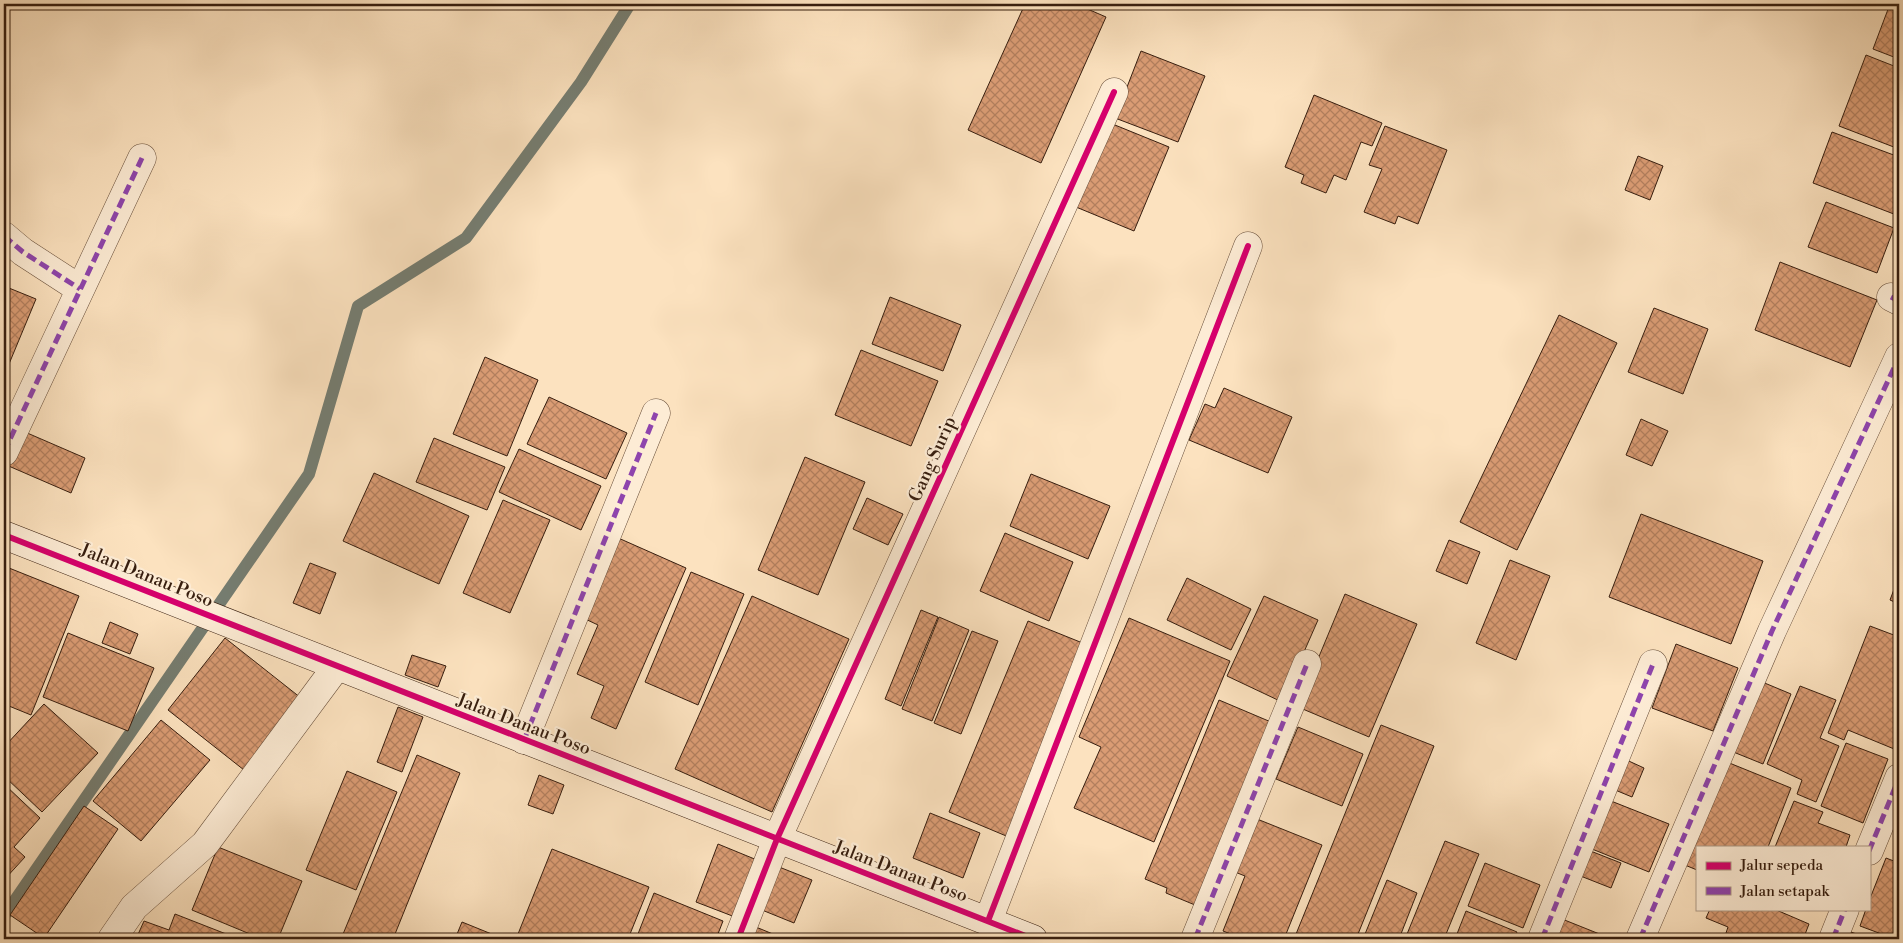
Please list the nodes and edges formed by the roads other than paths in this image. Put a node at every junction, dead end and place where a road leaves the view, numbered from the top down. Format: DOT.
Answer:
graph roads {
  1 [pos="1114,92"];
  2 [pos="142,158"];
  3 [pos="4,236"];
  4 [pos="1248,246"];
  5 [pos="80,289"];
  6 [pos="1899,357"];
  7 [pos="656,413"];
  8 [pos="4,452"];
  9 [pos="4,535"];
  10 [pos="1308,664"];
  11 [pos="1653,664"];
  12 [pos="337,666"];
  13 [pos="524,740"];
  14 [pos="1899,778"];
  15 [pos="777,839"];
  16 [pos="1870,849"];
  17 [pos="1845,910"];
  18 [pos="988,921"];
  19 [pos="112,939"];
  20 [pos="738,939"];
  21 [pos="1034,939"];
  22 [pos="1196,939"];
  23 [pos="1542,939"];
  24 [pos="1640,939"];
  25 [pos="1833,939"];
  1 -- 15 [label="street, Gang Surip"];
  2 -- 5 [label="street"];
  3 -- 5 [label="street"];
  4 -- 18 [label="street"];
  5 -- 8 [label="street"];
  6 -- 24 [label="street"];
  7 -- 13 [label="street"];
  9 -- 12 [label="street, Jalan Danau Poso"];
  10 -- 22 [label="street"];
  11 -- 23 [label="street"];
  12 -- 13 [label="street, Jalan Danau Poso"];
  12 -- 19 [label="street"];
  13 -- 15 [label="street, Jalan Danau Poso"];
  14 -- 16 [label="street"];
  15 -- 18 [label="street, Jalan Danau Poso"];
  15 -- 20 [label="street, Gang Surip"];
  17 -- 25 [label="street"];
  18 -- 21 [label="street, Jalan Danau Poso"];
}
